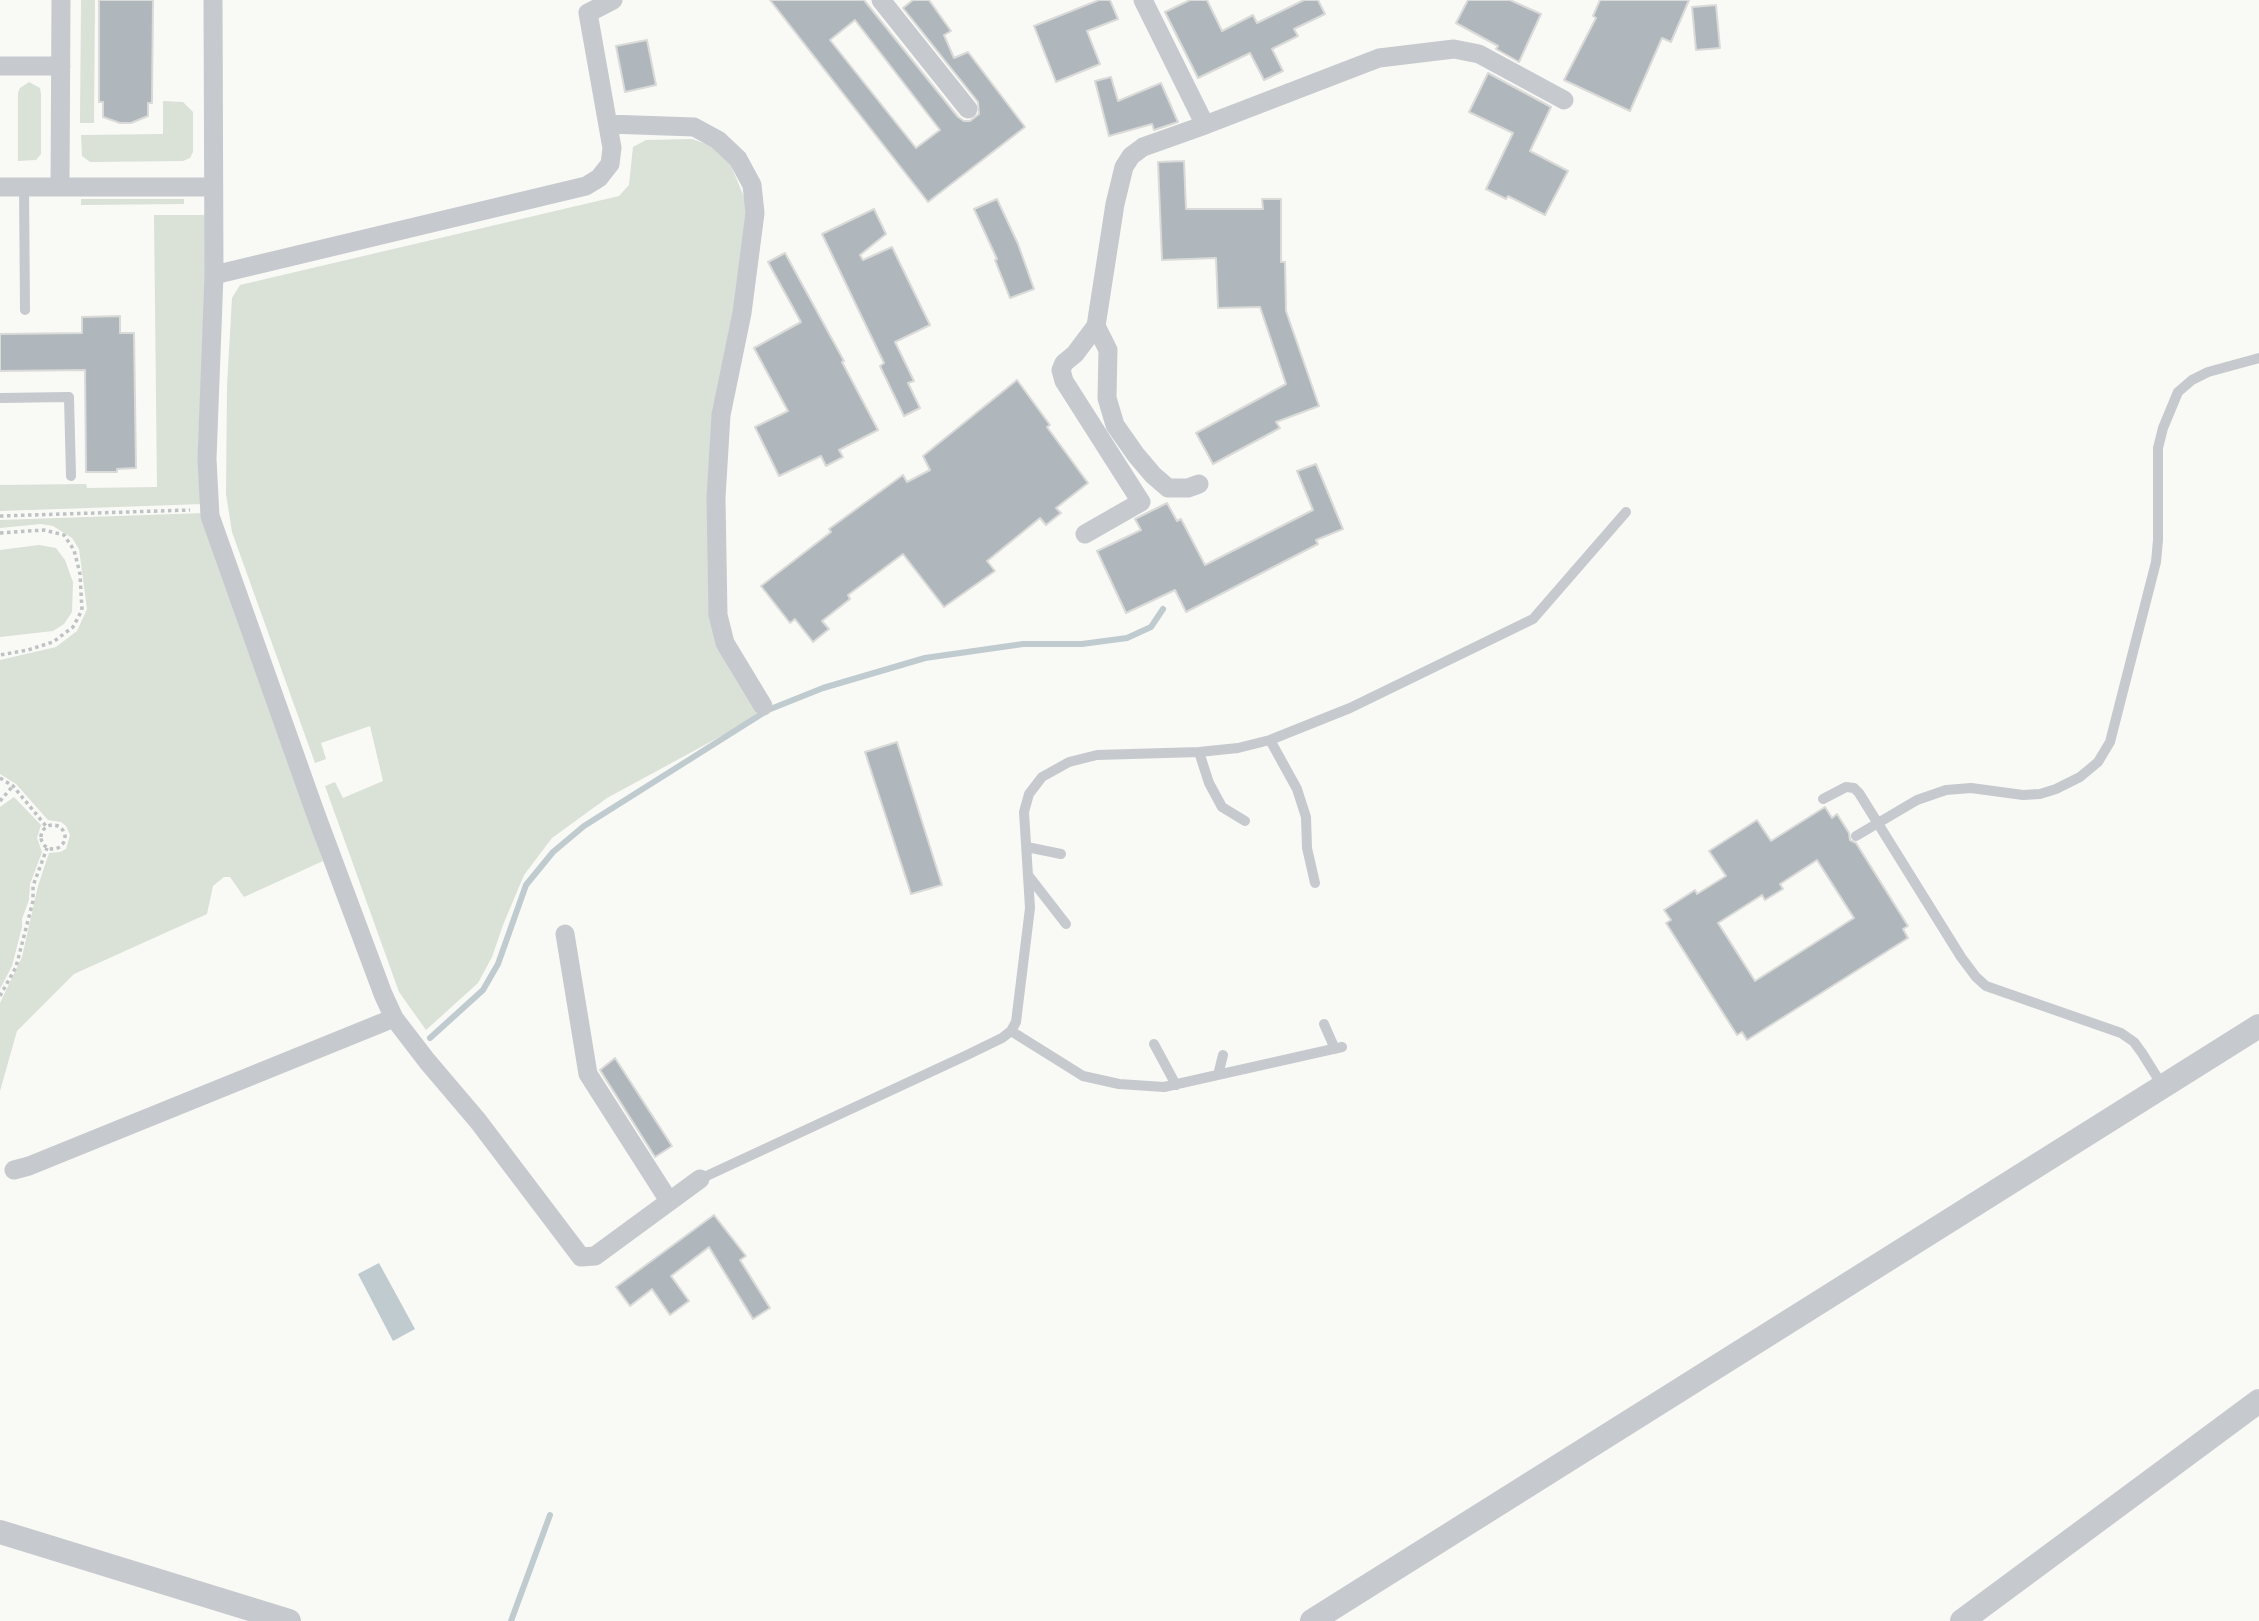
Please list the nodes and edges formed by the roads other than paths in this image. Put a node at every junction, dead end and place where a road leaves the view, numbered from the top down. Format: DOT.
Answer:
graph roads {
  1 [pos="61,0"];
  2 [pos="213,0"];
  3 [pos="613,0"];
  4 [pos="881,0"];
  5 [pos="1143,0"];
  6 [pos="0,66"];
  7 [pos="61,66"];
  8 [pos="1564,100"];
  9 [pos="968,109"];
  10 [pos="608,124"];
  11 [pos="1205,125"];
  12 [pos="0,187"];
  13 [pos="24,187"];
  14 [pos="61,187"];
  15 [pos="213,187"];
  16 [pos="214,275"];
  17 [pos="25,310"];
  18 [pos="1096,327"];
  19 [pos="2259,358"];
  20 [pos="0,398"];
  21 [pos="71,476"];
  22 [pos="1199,484"];
  23 [pos="1626,512"];
  24 [pos="1085,534"];
  25 [pos="763,706"];
  26 [pos="1270,740"];
  27 [pos="1199,752"];
  28 [pos="1823,799"];
  29 [pos="1245,821"];
  30 [pos="1878,822"];
  31 [pos="1856,836"];
  32 [pos="1027,847"];
  33 [pos="1061,854"];
  34 [pos="1028,874"];
  35 [pos="1315,883"];
  36 [pos="1066,924"];
  37 [pos="565,934"];
  38 [pos="394,1018"];
  39 [pos="1324,1024"];
  40 [pos="2259,1026"];
  41 [pos="1011,1031"];
  42 [pos="1153,1044"];
  43 [pos="1223,1055"];
  44 [pos="1218,1075"];
  45 [pos="1176,1085"];
  46 [pos="2163,1087"];
  47 [pos="14,1170"];
  48 [pos="700,1179"];
  49 [pos="669,1201"];
  50 [pos="2259,1401"];
  51 [pos="0,1532"];
  52 [pos="289,1621"];
  53 [pos="1312,1621"];
  54 [pos="1962,1621"];
  1 -- 7 [label="street"];
  2 -- 15 [label="street"];
  3 -- 10 [label="street"];
  4 -- 9 [label="street"];
  5 -- 11 [label="street"];
  6 -- 7 [label="street"];
  7 -- 14 [label="street"];
  8 -- 11 [label="street"];
  10 -- 16 [label="street"];
  10 -- 25 [label="street"];
  11 -- 18 [label="street"];
  12 -- 13 [label="street"];
  13 -- 14 [label="street"];
  13 -- 17 [label="lane"];
  14 -- 15 [label="street"];
  15 -- 16 [label="street"];
  16 -- 38 [label="street"];
  18 -- 22 [label="street"];
  18 -- 24 [label="street"];
  19 -- 30 [label="lane"];
  20 -- 21 [label="lane"];
  23 -- 26 [label="lane"];
  26 -- 27 [label="lane"];
  26 -- 35 [label="lane"];
  27 -- 29 [label="lane"];
  27 -- 32 [label="lane"];
  28 -- 30 [label="lane"];
  30 -- 31 [label="lane"];
  30 -- 46 [label="lane"];
  32 -- 33 [label="lane"];
  32 -- 34 [label="lane"];
  34 -- 36 [label="lane"];
  34 -- 41 [label="lane"];
  37 -- 49 [label="street"];
  38 -- 47 [label="street"];
  38 -- 49 [label="street"];
  39 -- 44 [label="lane"];
  40 -- 46 [label="street"];
  41 -- 45 [label="lane"];
  41 -- 48 [label="lane"];
  42 -- 45 [label="lane"];
  43 -- 44 [label="lane"];
  44 -- 45 [label="lane"];
  46 -- 53 [label="street"];
  48 -- 49 [label="street"];
  50 -- 54 [label="street"];
  51 -- 52 [label="street"];
}
